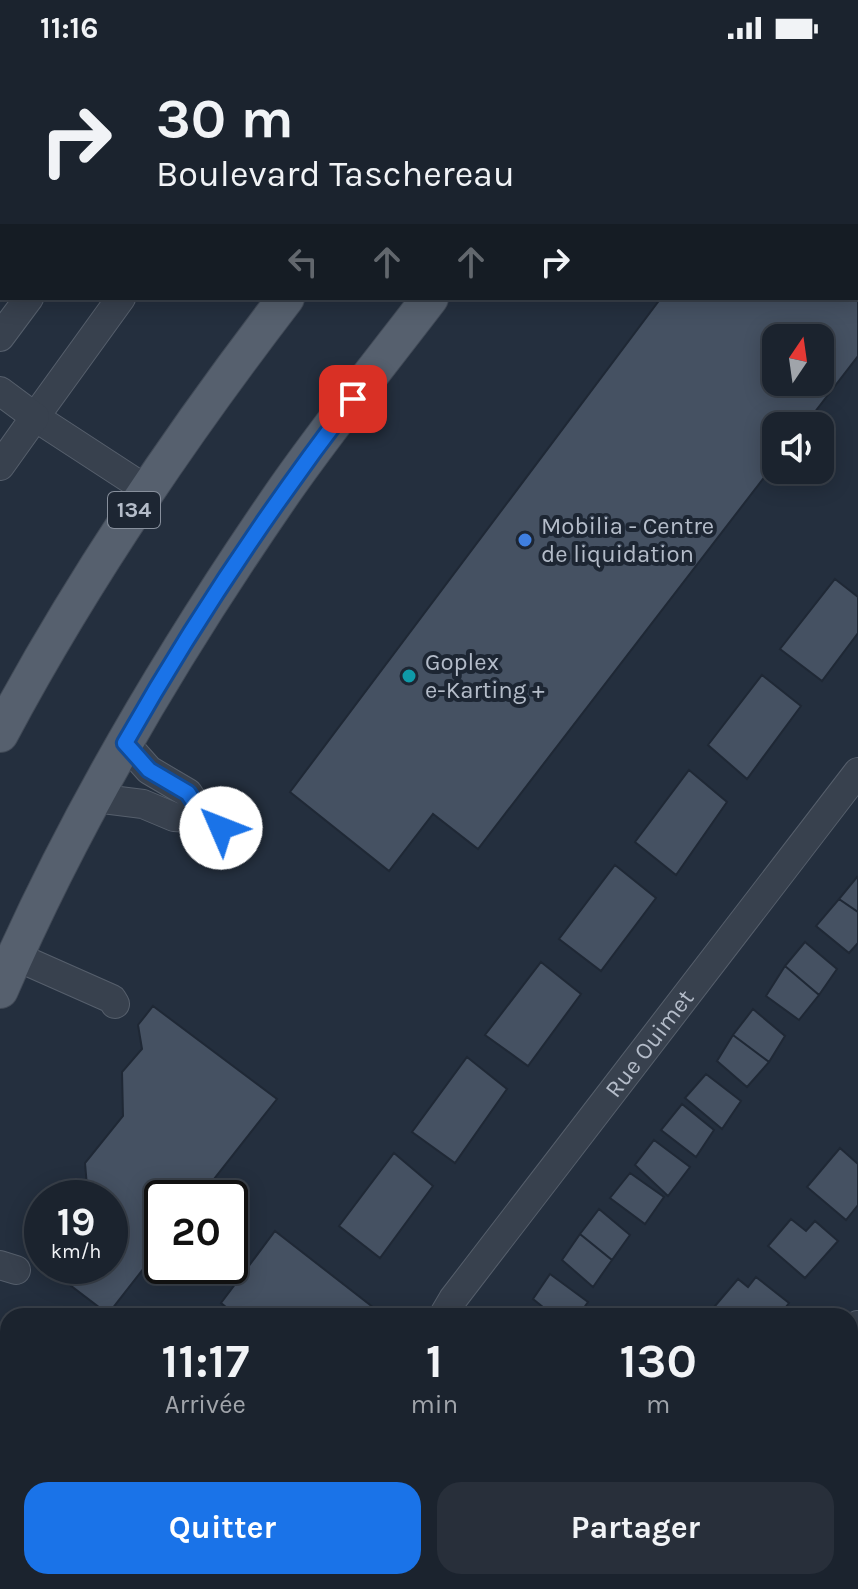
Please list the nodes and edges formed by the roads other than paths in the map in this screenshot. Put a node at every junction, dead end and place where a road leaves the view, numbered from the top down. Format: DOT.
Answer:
graph roads {
  1 [pos="28,300"];
  2 [pos="120,300"];
  3 [pos="285,300"];
  4 [pos="428,300"];
  5 [pos="0,337"];
  6 [pos="0,391"];
  7 [pos="35,417"];
  8 [pos="0,466"];
  9 [pos="147,490"];
  10 [pos="0,734"];
  11 [pos="125,743"];
  12 [pos="858,772"];
  13 [pos="95,798"];
  14 [pos="15,956"];
  15 [pos="0,990"];
  16 [pos="115,1004"];
  17 [pos="448,1308"];
  1 -- 5 [label="street"];
  2 -- 7 [label="street"];
  3 -- 9 [label="main road, 134"];
  4 -- 11 [label="main road"];
  6 -- 7 [label="street"];
  7 -- 8 [label="street"];
  7 -- 9 [label="street"];
  9 -- 10 [label="main road, 134"];
  11 -- 13 [label="main road"];
  11 -- 13 [label="street"];
  12 -- 17 [label="street, Rue Ouimet"];
  13 -- 14 [label="main road"];
  14 -- 15 [label="main road"];
  14 -- 16 [label="street"];
}
